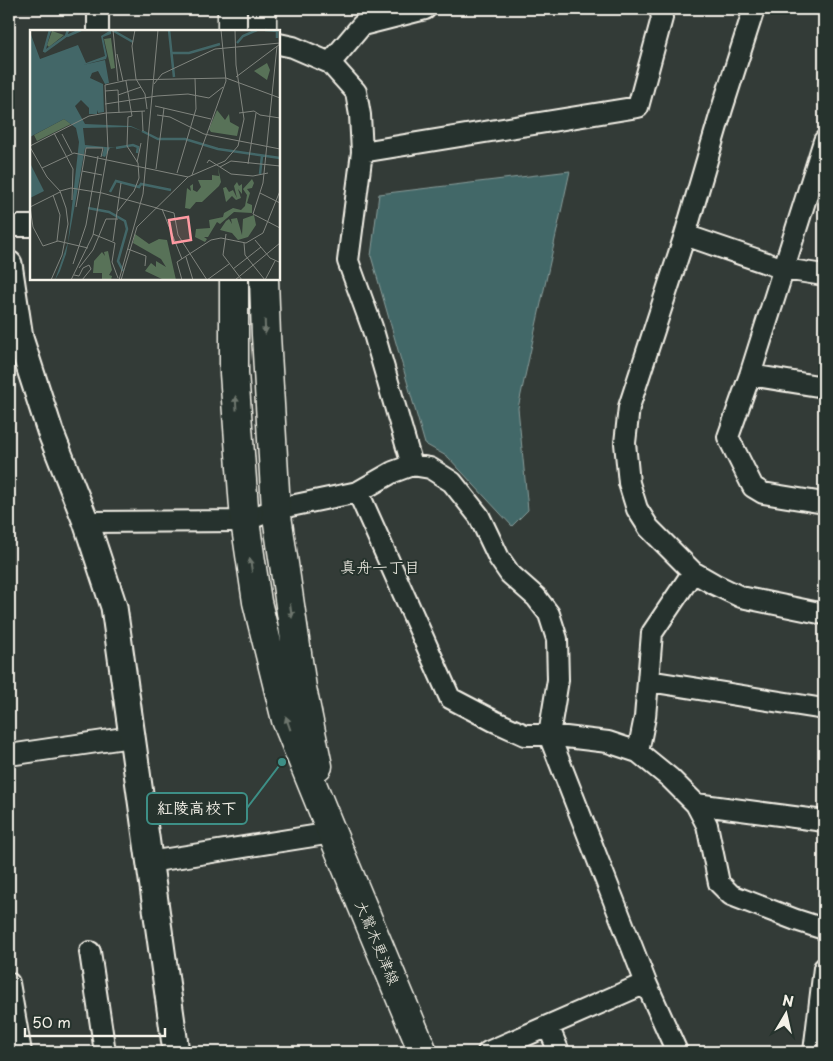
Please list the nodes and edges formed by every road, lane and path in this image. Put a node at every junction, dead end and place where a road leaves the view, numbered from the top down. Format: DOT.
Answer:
graph roads {
  1 [pos="98,9"];
  2 [pos="232,9"];
  3 [pos="262,9"];
  4 [pos="425,9"];
  5 [pos="660,9"];
  6 [pos="754,9"];
  7 [pos="98,30"];
  8 [pos="232,30"];
  9 [pos="262,30"];
  10 [pos="280,44"];
  11 [pos="330,63"];
  12 [pos="824,141"];
  13 [pos="362,152"];
  14 [pos="821,161"];
  15 [pos="9,226"];
  16 [pos="30,226"];
  17 [pos="685,234"];
  18 [pos="9,264"];
  19 [pos="784,269"];
  20 [pos="824,275"];
  21 [pos="234,280"];
  22 [pos="264,280"];
  23 [pos="14,339"];
  24 [pos="750,375"];
  25 [pos="824,387"];
  26 [pos="412,465"];
  27 [pos="358,492"];
  28 [pos="824,503"];
  29 [pos="276,510"];
  30 [pos="245,521"];
  31 [pos="86,522"];
  32 [pos="693,572"];
  33 [pos="824,614"];
  34 [pos="648,681"];
  35 [pos="824,709"];
  36 [pos="549,735"];
  37 [pos="131,737"];
  38 [pos="638,752"];
  39 [pos="9,755"];
  40 [pos="696,804"];
  41 [pos="824,821"];
  42 [pos="332,833"];
  43 [pos="149,862"];
  44 [pos="824,929"];
  45 [pos="90,952"];
  46 [pos="824,968"];
  47 [pos="9,983"];
  48 [pos="646,983"];
  49 [pos="12,1014"];
  50 [pos="548,1026"];
  51 [pos="21,1052"];
  52 [pos="105,1052"];
  53 [pos="176,1052"];
  54 [pos="423,1052"];
  55 [pos="488,1052"];
  56 [pos="559,1052"];
  57 [pos="676,1052"];
  58 [pos="814,1052"];
  1 -- 7 [label="street"];
  2 -- 8 [label="main road"];
  3 -- 9 [label="main road"];
  4 -- 11 [label="street"];
  5 -- 13 [label="street"];
  6 -- 17 [label="street"];
  10 -- 11 [label="street"];
  11 -- 13 [label="street"];
  12 -- 14 [label="street"];
  13 -- 26 [label="street"];
  14 -- 19 [label="street"];
  15 -- 16 [label="street"];
  17 -- 19 [label="street"];
  17 -- 32 [label="street"];
  18 -- 23 [label="street"];
  19 -- 20 [label="street"];
  19 -- 24 [label="street"];
  30 -- 21 [label="main road, one-way"];
  22 -- 29 [label="main road, one-way"];
  23 -- 31 [label="street"];
  24 -- 25 [label="street"];
  24 -- 28 [label="street"];
  26 -- 27 [label="street"];
  26 -- 36 [label="street"];
  27 -- 29 [label="street"];
  27 -- 36 [label="street"];
  29 -- 30 [label="street"];
  29 -- 42 [label="main road, one-way"];
  30 -- 31 [label="street"];
  42 -- 30 [label="main road, one-way"];
  31 -- 37 [label="street"];
  32 -- 33 [label="street"];
  32 -- 34 [label="street"];
  34 -- 35 [label="street"];
  34 -- 38 [label="street"];
  36 -- 38 [label="street"];
  36 -- 48 [label="street"];
  37 -- 39 [label="street"];
  37 -- 43 [label="street"];
  38 -- 40 [label="street"];
  40 -- 41 [label="street"];
  40 -- 44 [label="street"];
  42 -- 43 [label="street"];
  42 -- 54 [label="main road, 大鷲木更津線"];
  43 -- 53 [label="street"];
  45 -- 52 [label="street"];
  46 -- 58 [label="street"];
  47 -- 49 [label="street"];
  48 -- 50 [label="street"];
  48 -- 57 [label="street"];
  49 -- 51 [label="street"];
  50 -- 55 [label="street"];
  50 -- 56 [label="street"];
}
